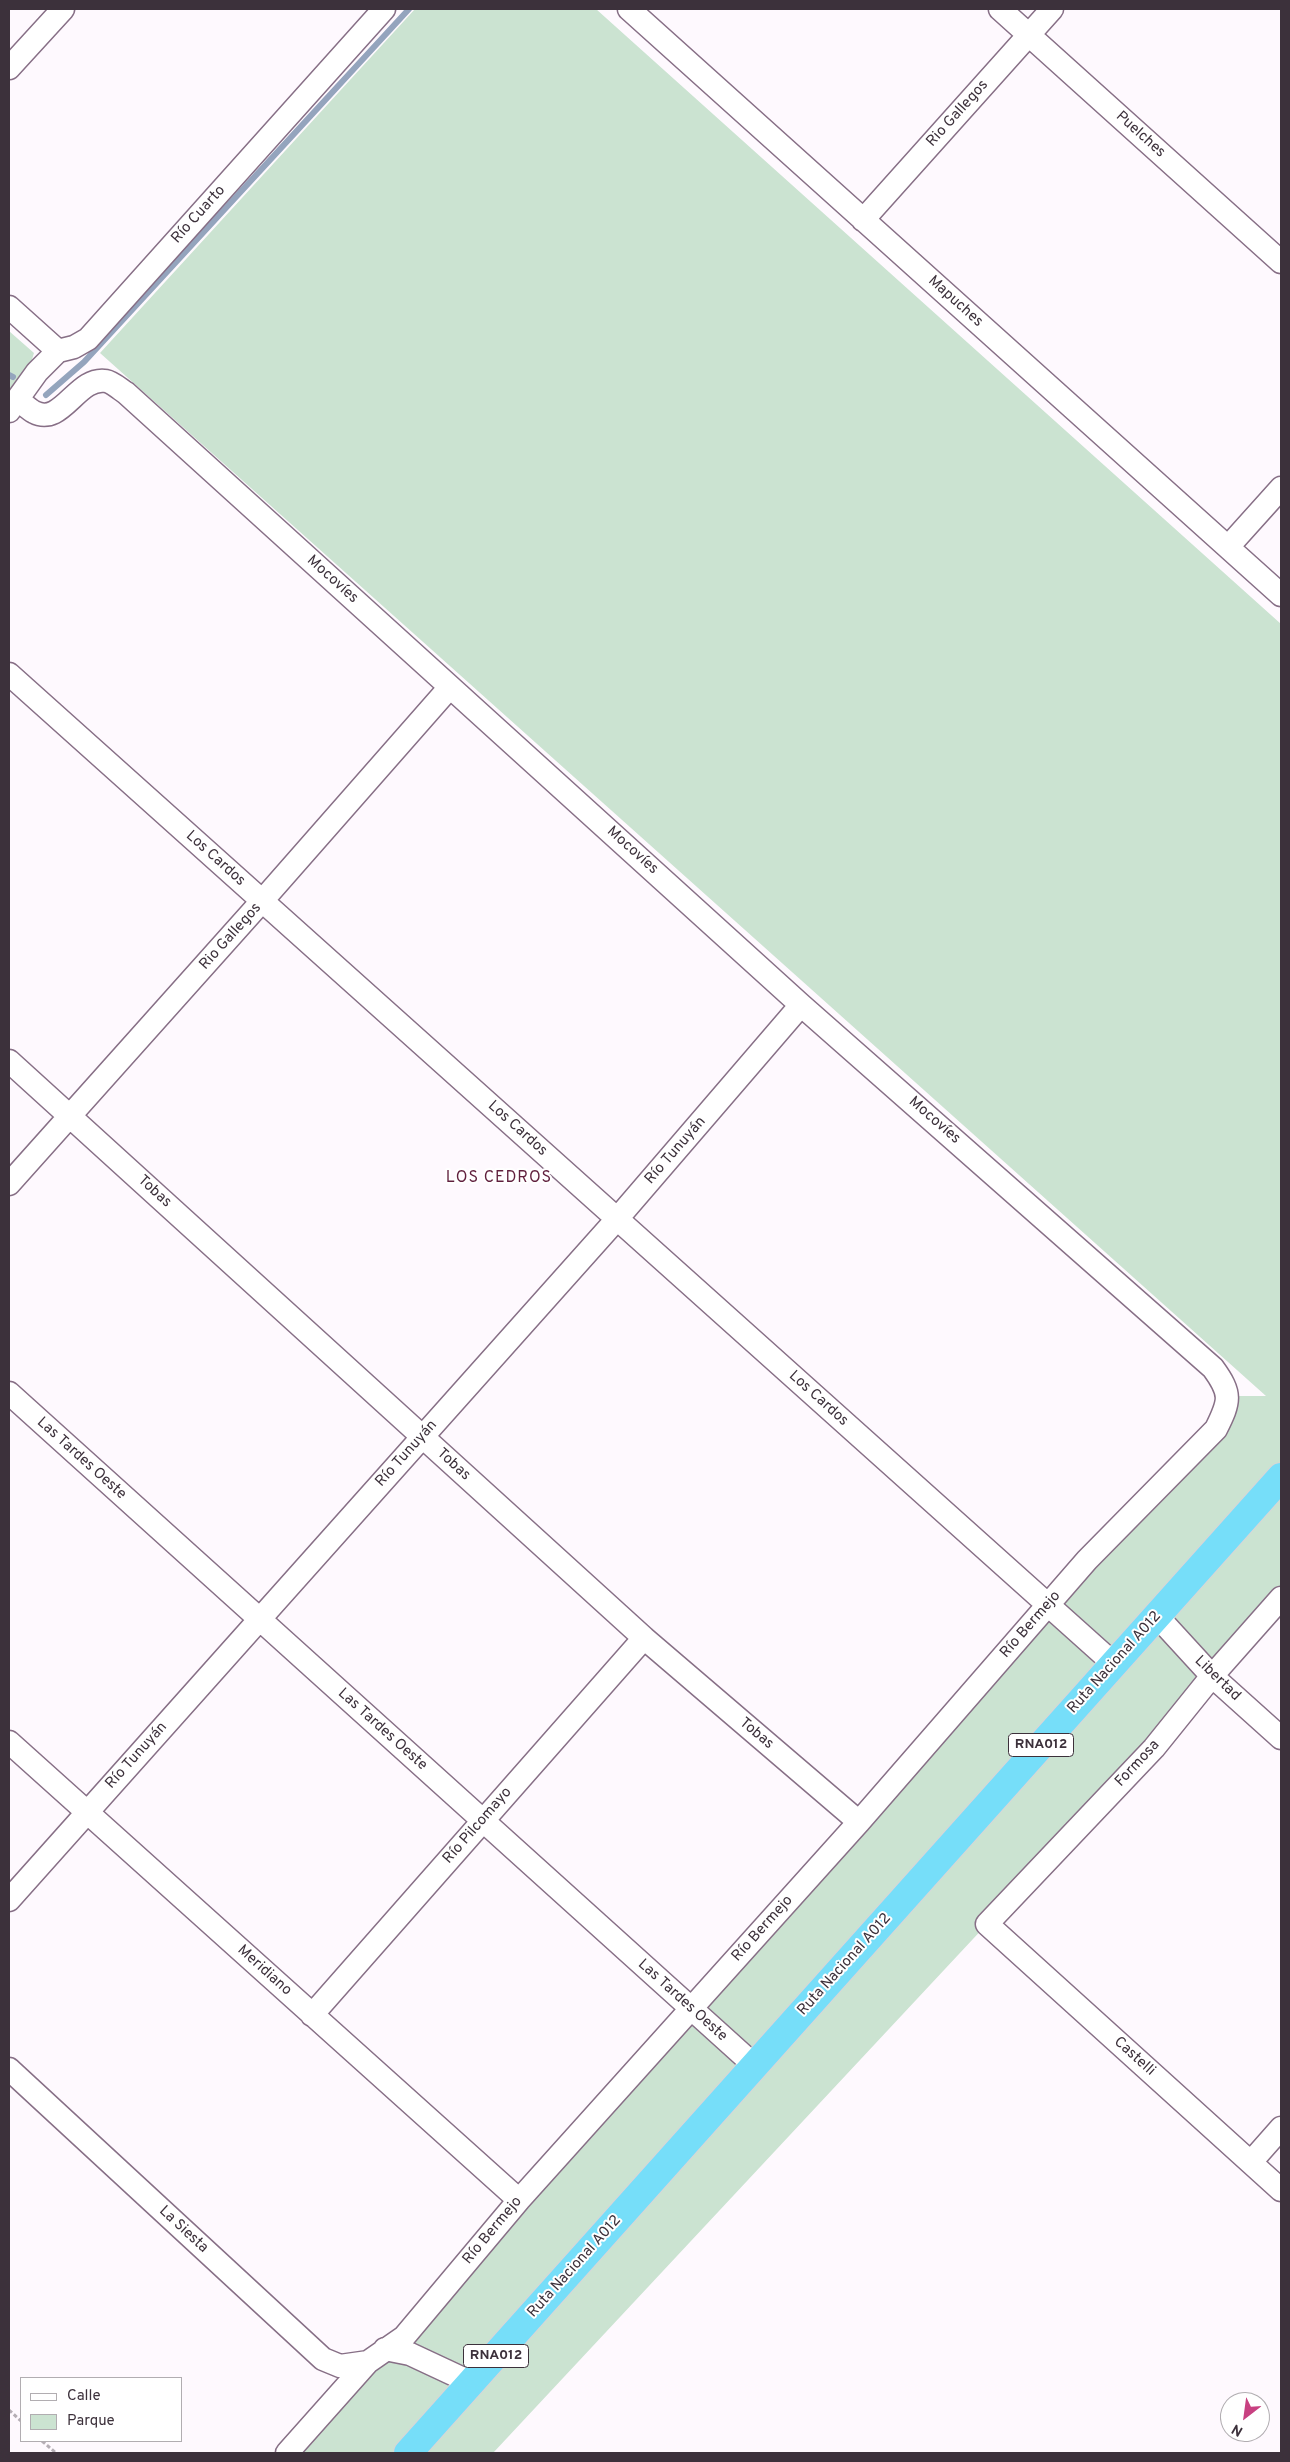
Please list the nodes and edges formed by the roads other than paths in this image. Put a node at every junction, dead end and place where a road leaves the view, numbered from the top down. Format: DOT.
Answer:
graph roads {
  1 [pos="63,9"];
  2 [pos="384,9"];
  3 [pos="629,9"];
  4 [pos="1000,9"];
  5 [pos="1052,9"];
  6 [pos="1029,35"];
  7 [pos="9,68"];
  8 [pos="864,220"];
  9 [pos="1281,262"];
  10 [pos="9,307"];
  11 [pos="58,351"];
  12 [pos="14,406"];
  13 [pos="1281,488"];
  14 [pos="1228,547"];
  15 [pos="1281,595"];
  16 [pos="9,674"];
  17 [pos="450,687"];
  18 [pos="262,901"];
  19 [pos="802,1004"];
  20 [pos="9,1061"];
  21 [pos="70,1116"];
  22 [pos="9,1184"];
  23 [pos="617,1219"];
  24 [pos="9,1393"];
  25 [pos="1227,1396"];
  26 [pos="423,1437"];
  27 [pos="1281,1477"];
  28 [pos="1281,1598"];
  29 [pos="1048,1605"];
  30 [pos="1157,1616"];
  31 [pos="259,1620"];
  32 [pos="644,1638"];
  33 [pos="1114,1664"];
  34 [pos="1212,1676"];
  35 [pos="1281,1738"];
  36 [pos="9,1742"];
  37 [pos="87,1812"];
  38 [pos="483,1821"];
  39 [pos="859,1822"];
  40 [pos="9,1900"];
  41 [pos="987,1924"];
  42 [pos="691,2009"];
  43 [pos="312,2014"];
  44 [pos="755,2066"];
  45 [pos="9,2069"];
  46 [pos="1281,2128"];
  47 [pos="1251,2162"];
  48 [pos="1281,2190"];
  49 [pos="519,2200"];
  50 [pos="377,2356"];
  51 [pos="472,2383"];
  52 [pos="287,2453"];
  53 [pos="408,2453"];
  1 -- 7 [label="street"];
  2 -- 11 [label="street, Río Cuarto"];
  3 -- 8 [label="street, Mapuches"];
  4 -- 6 [label="street, Puelches"];
  5 -- 6 [label="street, Rio Gallegos"];
  6 -- 8 [label="street, Rio Gallegos"];
  6 -- 9 [label="street, Puelches"];
  8 -- 14 [label="street, Mapuches"];
  10 -- 11 [label="street"];
  11 -- 12 [label="street, Río Cuarto"];
  12 -- 17 [label="street, Mocovíes"];
  13 -- 14 [label="street"];
  14 -- 15 [label="street, Mapuches"];
  16 -- 18 [label="street, Los Cardos"];
  17 -- 18 [label="street, Rio Gallegos"];
  17 -- 19 [label="street, Mocovíes"];
  18 -- 21 [label="street, Rio Gallegos"];
  18 -- 23 [label="street, Los Cardos"];
  19 -- 23 [label="street, Río Tunuyán"];
  19 -- 25 [label="street, Mocovíes"];
  20 -- 21 [label="street, Tobas"];
  21 -- 22 [label="street, Rio Gallegos"];
  21 -- 26 [label="street, Tobas"];
  23 -- 26 [label="street, Río Tunuyán"];
  23 -- 29 [label="street, Los Cardos"];
  24 -- 31 [label="street, Las Tardes Oeste"];
  25 -- 29 [label="street, Río Bermejo"];
  26 -- 31 [label="street, Río Tunuyán"];
  26 -- 32 [label="street, Tobas"];
  27 -- 30 [label="highway, Ruta Nacional A012 / RNA012"];
  28 -- 34 [label="street, Formosa"];
  29 -- 33 [label="street, Los Cardos"];
  29 -- 39 [label="street, Río Bermejo"];
  30 -- 33 [label="highway, Ruta Nacional A012 / RNA012"];
  30 -- 34 [label="street, Libertad"];
  31 -- 37 [label="street, Río Tunuyán"];
  31 -- 38 [label="street, Las Tardes Oeste"];
  32 -- 38 [label="street, Río Pilcomayo"];
  32 -- 39 [label="street, Tobas"];
  33 -- 44 [label="highway, Ruta Nacional A012 / RNA012"];
  34 -- 35 [label="street, Libertad"];
  34 -- 41 [label="street, Formosa"];
  36 -- 37 [label="street, Meridiano"];
  37 -- 40 [label="street, Río Tunuyán"];
  37 -- 43 [label="street, Meridiano"];
  38 -- 42 [label="street, Las Tardes Oeste"];
  38 -- 43 [label="street, Río Pilcomayo"];
  39 -- 42 [label="street, Río Bermejo"];
  41 -- 47 [label="street, Castelli"];
  42 -- 44 [label="street, Las Tardes Oeste"];
  42 -- 49 [label="street, Río Bermejo"];
  43 -- 49 [label="street, Meridiano"];
  44 -- 51 [label="highway, Ruta Nacional A012 / RNA012"];
  45 -- 50 [label="street, La Siesta"];
  46 -- 47 [label="street"];
  47 -- 48 [label="street, Castelli"];
  49 -- 50 [label="street, Río Bermejo"];
  50 -- 51 [label="street, La Siesta"];
  50 -- 52 [label="street, Río Bermejo"];
  51 -- 53 [label="highway, Ruta Nacional A012 / RNA012"];
}
